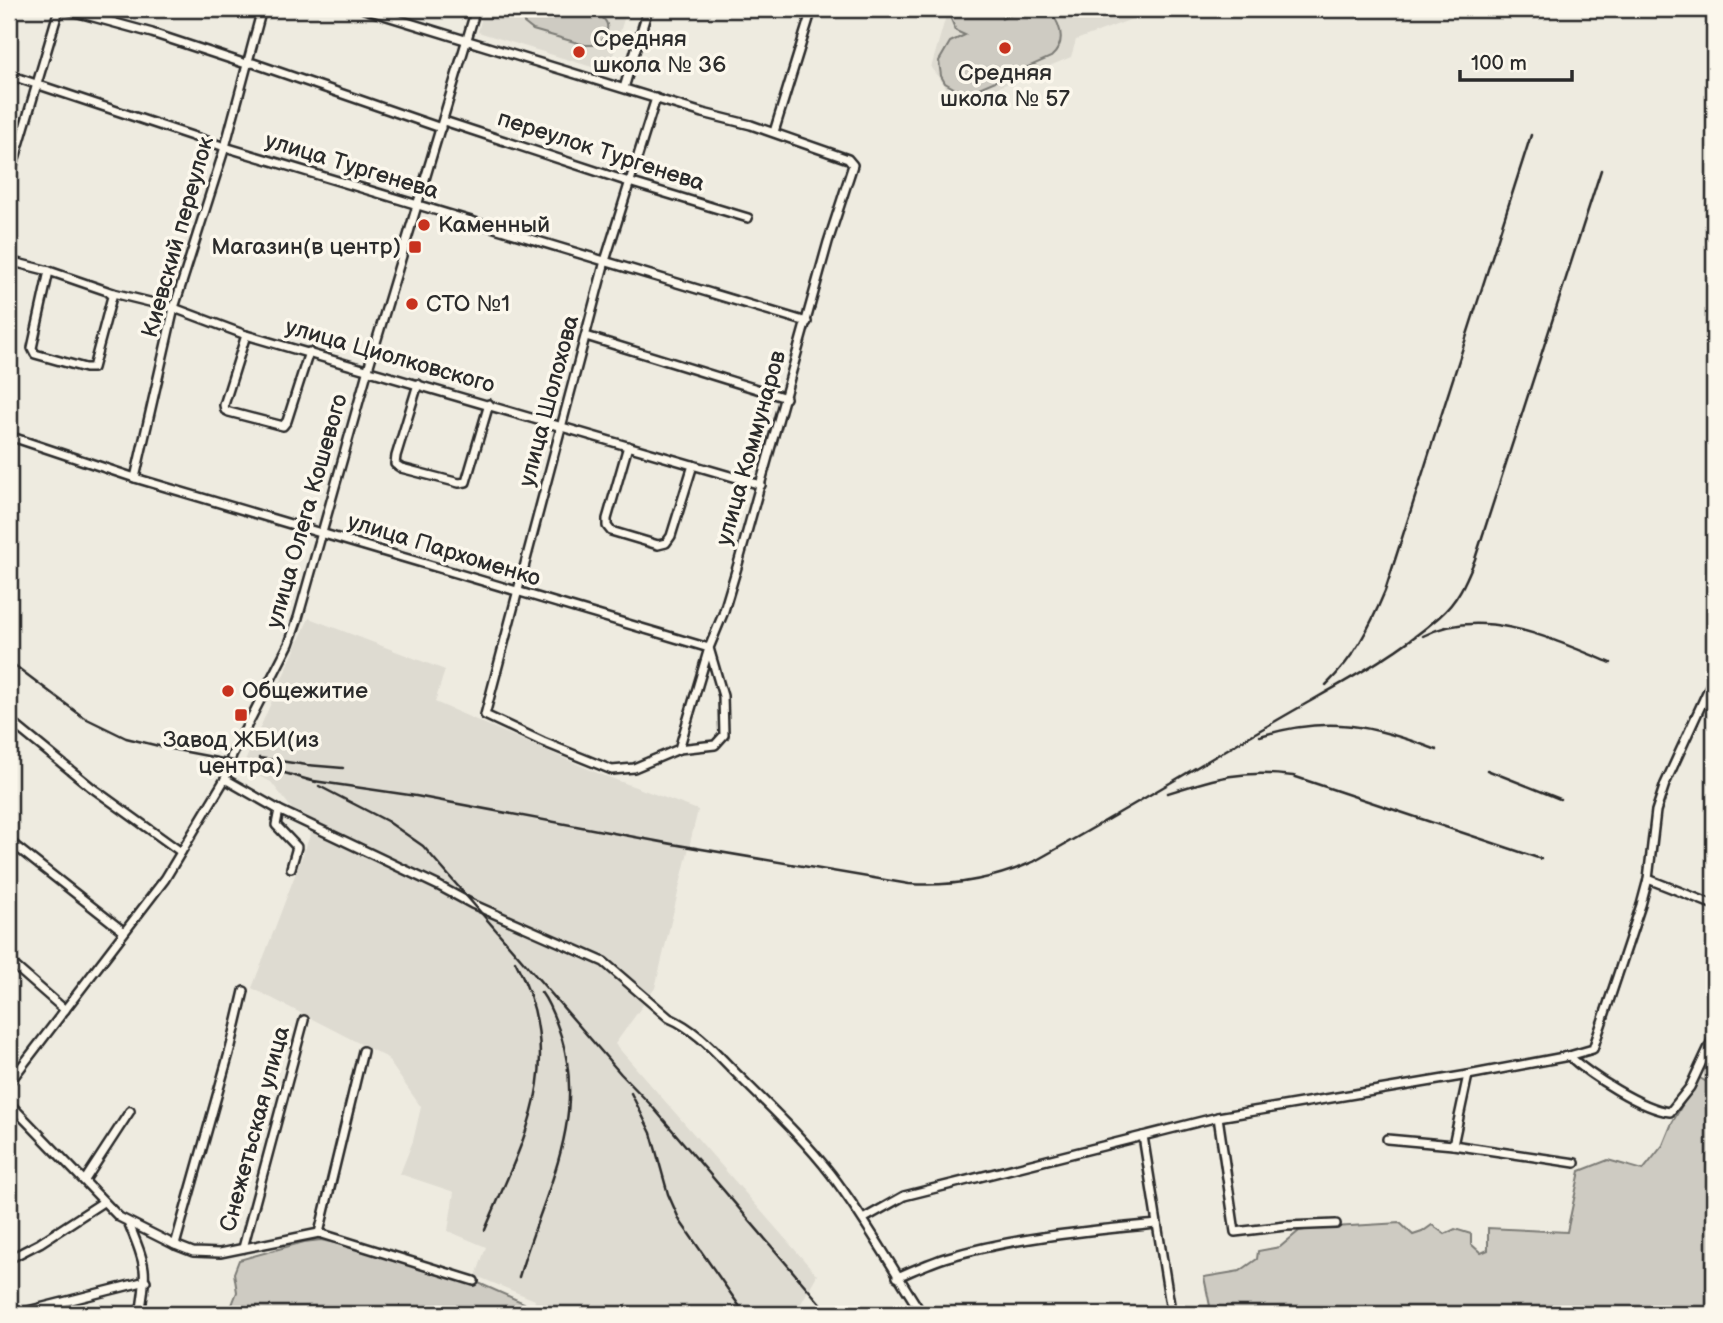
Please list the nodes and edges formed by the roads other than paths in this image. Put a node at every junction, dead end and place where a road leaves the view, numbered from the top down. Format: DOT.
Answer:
graph roads {
  1 [pos="61,9"];
  2 [pos="262,9"];
  3 [pos="364,9"];
  4 [pos="476,9"];
  5 [pos="648,9"];
  6 [pos="812,9"];
  7 [pos="1702,9"];
  8 [pos="1714,12"];
  9 [pos="468,39"];
  10 [pos="246,64"];
  11 [pos="9,75"];
  12 [pos="35,83"];
  13 [pos="624,88"];
  14 [pos="656,98"];
  15 [pos="443,125"];
  16 [pos="774,132"];
  17 [pos="225,147"];
  18 [pos="9,179"];
  19 [pos="629,182"];
  20 [pos="419,206"];
  21 [pos="748,218"];
  22 [pos="9,261"];
  23 [pos="605,261"];
  24 [pos="49,271"];
  25 [pos="113,293"];
  26 [pos="174,308"];
  27 [pos="807,322"];
  28 [pos="246,335"];
  29 [pos="586,336"];
  30 [pos="309,352"];
  31 [pos="368,369"];
  32 [pos="418,384"];
  33 [pos="786,398"];
  34 [pos="489,404"];
  35 [pos="562,426"];
  36 [pos="9,436"];
  37 [pos="628,446"];
  38 [pos="693,465"];
  39 [pos="135,478"];
  40 [pos="761,485"];
  41 [pos="321,532"];
  42 [pos="517,593"];
  43 [pos="709,648"];
  44 [pos="1714,677"];
  45 [pos="9,720"];
  46 [pos="679,749"];
  47 [pos="225,779"];
  48 [pos="279,810"];
  49 [pos="9,841"];
  50 [pos="181,852"];
  51 [pos="291,868"];
  52 [pos="1648,879"];
  53 [pos="1714,905"];
  54 [pos="123,931"];
  55 [pos="9,961"];
  56 [pos="244,991"];
  57 [pos="65,1010"];
  58 [pos="304,1020"];
  59 [pos="1714,1036"];
  60 [pos="363,1051"];
  61 [pos="1569,1056"];
  62 [pos="1468,1075"];
  63 [pos="9,1083"];
  64 [pos="9,1102"];
  65 [pos="130,1111"];
  66 [pos="1218,1117"];
  67 [pos="1143,1136"];
  68 [pos="1387,1139"];
  69 [pos="1453,1145"];
  70 [pos="1576,1163"];
  71 [pos="85,1180"];
  72 [pos="103,1202"];
  73 [pos="863,1219"];
  74 [pos="128,1223"];
  75 [pos="1157,1224"];
  76 [pos="1336,1224"];
  77 [pos="319,1233"];
  78 [pos="175,1245"];
  79 [pos="243,1248"];
  80 [pos="9,1258"];
  81 [pos="897,1277"];
  82 [pos="146,1281"];
  83 [pos="474,1281"];
  84 [pos="1171,1311"];
  85 [pos="16,1314"];
  86 [pos="140,1314"];
  87 [pos="922,1314"];
  1 -- 10 [label="street, переулок Тургенева"];
  1 -- 12 [label="street"];
  2 -- 10 [label="street, Киевский переулок"];
  3 -- 9 [label="street"];
  4 -- 9 [label="street, улица Олега Кошевого"];
  5 -- 13 [label="street"];
  6 -- 16 [label="street"];
  7 -- 8 [label="main road"];
  9 -- 13 [label="street"];
  9 -- 15 [label="street, улица Олега Кошевого"];
  10 -- 15 [label="street, переулок Тургенева"];
  10 -- 17 [label="street, Киевский переулок"];
  11 -- 12 [label="street, улица Тургенева"];
  12 -- 17 [label="street, улица Тургенева"];
  12 -- 18 [label="street"];
  13 -- 14 [label="street"];
  14 -- 16 [label="street"];
  14 -- 19 [label="street, улица Шолохова"];
  15 -- 19 [label="street, переулок Тургенева"];
  15 -- 20 [label="street, улица Олега Кошевого"];
  16 -- 27 [label="street, улица Коммунаров"];
  17 -- 20 [label="street, улица Тургенева"];
  17 -- 26 [label="street, Киевский переулок"];
  19 -- 21 [label="street, переулок Тургенева"];
  19 -- 23 [label="street, улица Шолохова"];
  20 -- 23 [label="street, улица Тургенева"];
  20 -- 31 [label="street, улица Олега Кошевого"];
  22 -- 24 [label="street, улица Циолковского"];
  23 -- 27 [label="street, улица Тургенева"];
  23 -- 29 [label="street, улица Шолохова"];
  24 -- 25 [label="street, улица Циолковского"];
  24 -- 25 [label="street"];
  25 -- 26 [label="street, улица Циолковского"];
  26 -- 28 [label="street, улица Циолковского"];
  26 -- 39 [label="street, Киевский переулок"];
  27 -- 33 [label="street, улица Коммунаров"];
  28 -- 30 [label="street, улица Циолковского"];
  28 -- 30 [label="street"];
  29 -- 33 [label="street"];
  29 -- 35 [label="street, улица Шолохова"];
  30 -- 31 [label="street, улица Циолковского"];
  31 -- 32 [label="street, улица Циолковского"];
  31 -- 41 [label="street, улица Олега Кошевого"];
  32 -- 34 [label="street, улица Циолковского"];
  32 -- 34 [label="street"];
  33 -- 40 [label="street, улица Коммунаров"];
  34 -- 35 [label="street, улица Циолковского"];
  35 -- 37 [label="street, улица Циолковского"];
  35 -- 42 [label="street, улица Шолохова"];
  36 -- 39 [label="street, улица Пархоменко"];
  37 -- 38 [label="street, улица Циолковского"];
  37 -- 38 [label="street"];
  38 -- 40 [label="street, улица Циолковского"];
  39 -- 41 [label="street, улица Пархоменко"];
  40 -- 43 [label="street, улица Коммунаров"];
  41 -- 42 [label="street, улица Пархоменко"];
  41 -- 47 [label="street, улица Олега Кошевого"];
  42 -- 43 [label="street, улица Пархоменко"];
  42 -- 46 [label="street, улица Шолохова"];
  43 -- 46 [label="street, улица Коммунаров"];
  43 -- 46 [label="street"];
  44 -- 52 [label="street"];
  45 -- 50 [label="street"];
  47 -- 48 [label="street"];
  47 -- 50 [label="street, улица Олега Кошевого"];
  48 -- 51 [label="street"];
  48 -- 73 [label="street"];
  49 -- 54 [label="street"];
  50 -- 54 [label="street, улица Олега Кошевого"];
  52 -- 53 [label="street"];
  52 -- 61 [label="street"];
  54 -- 57 [label="street, улица Олега Кошевого"];
  55 -- 57 [label="street"];
  56 -- 78 [label="street"];
  57 -- 63 [label="street, улица Олега Кошевого"];
  58 -- 79 [label="street, Снежетьская улица"];
  59 -- 61 [label="street"];
  60 -- 77 [label="street"];
  61 -- 62 [label="street"];
  62 -- 66 [label="street"];
  62 -- 69 [label="street"];
  64 -- 71 [label="street, Снежетьская улица"];
  65 -- 71 [label="street"];
  66 -- 67 [label="street"];
  66 -- 76 [label="street"];
  67 -- 73 [label="street"];
  67 -- 75 [label="street"];
  68 -- 69 [label="street"];
  69 -- 70 [label="street"];
  71 -- 72 [label="street, Снежетьская улица"];
  72 -- 74 [label="street, Снежетьская улица"];
  72 -- 80 [label="street"];
  73 -- 81 [label="street"];
  74 -- 78 [label="street, Снежетьская улица"];
  74 -- 82 [label="street"];
  75 -- 81 [label="street"];
  75 -- 84 [label="street"];
  77 -- 79 [label="street, Снежетьская улица"];
  77 -- 83 [label="street, Снежетьская улица"];
  78 -- 79 [label="street, Снежетьская улица"];
  81 -- 87 [label="street"];
  82 -- 85 [label="street"];
  82 -- 86 [label="street"];
}
